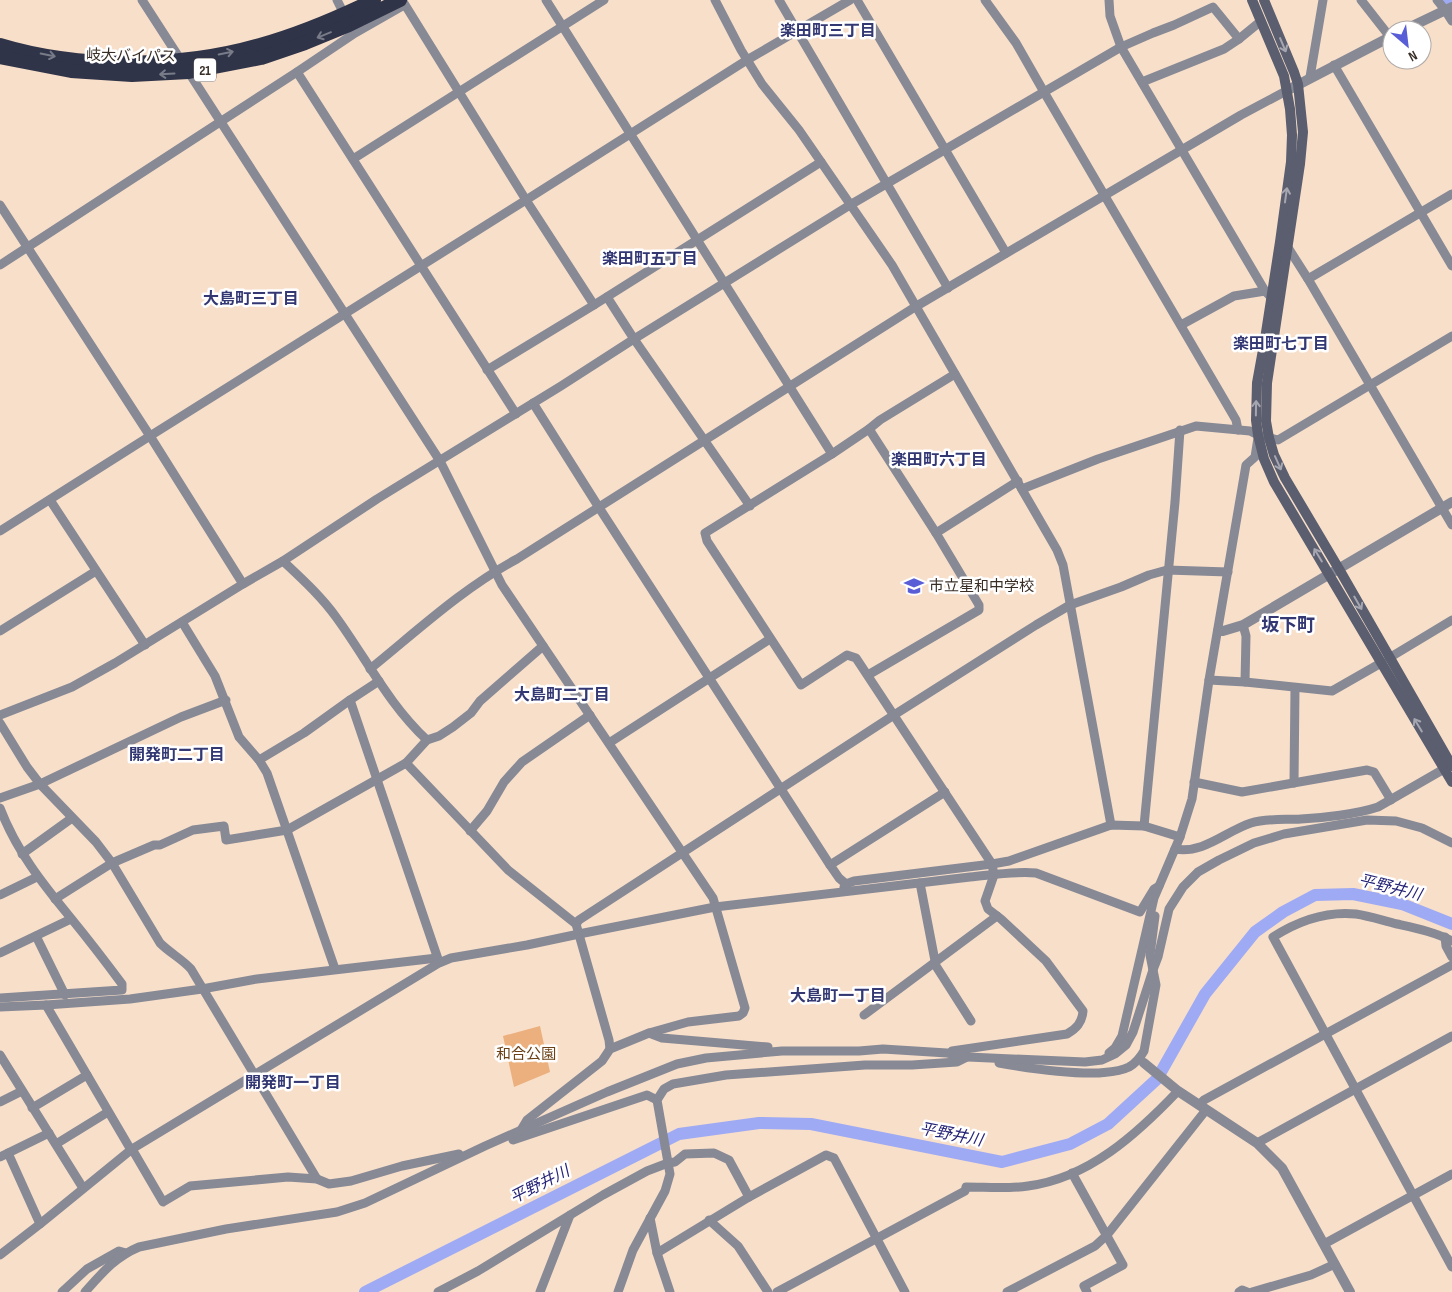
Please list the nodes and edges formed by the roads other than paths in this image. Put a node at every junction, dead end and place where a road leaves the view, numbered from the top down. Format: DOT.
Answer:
graph roads {
  1 [pos="142,0"];
  2 [pos="336,0"];
  3 [pos="374,0"];
  4 [pos="546,0"];
  5 [pos="604,0"];
  6 [pos="715,0"];
  7 [pos="779,0"];
  8 [pos="850,0"];
  9 [pos="857,0"];
  10 [pos="985,0"];
  11 [pos="1109,0"];
  12 [pos="1252,0"];
  13 [pos="1264,0"];
  14 [pos="1323,0"];
  15 [pos="1361,0"];
  16 [pos="1437,0"];
  17 [pos="402,2"];
  18 [pos="1447,9"];
  19 [pos="344,14"];
  20 [pos="1261,20"];
  21 [pos="1424,20"];
  22 [pos="1452,21"];
  23 [pos="562,26"];
  24 [pos="1382,26"];
  25 [pos="797,30"];
  26 [pos="1239,39"];
  27 [pos="1382,41"];
  28 [pos="0,45"];
  29 [pos="1121,47"];
  30 [pos="0,57"];
  31 [pos="180,60"];
  32 [pos="747,60"];
  33 [pos="1334,65"];
  34 [pos="189,72"];
  35 [pos="297,72"];
  36 [pos="1310,77"];
  37 [pos="1142,82"];
  38 [pos="1298,84"];
  39 [pos="1288,90"];
  40 [pos="459,92"];
  41 [pos="1044,92"];
  42 [pos="221,122"];
  43 [pos="630,134"];
  44 [pos="944,150"];
  45 [pos="1182,150"];
  46 [pos="353,159"];
  47 [pos="821,162"];
  48 [pos="888,184"];
  49 [pos="1452,194"];
  50 [pos="1105,195"];
  51 [pos="526,200"];
  52 [pos="0,205"];
  53 [pos="850,205"];
  54 [pos="1421,213"];
  55 [pos="697,240"];
  56 [pos="1287,246"];
  57 [pos="28,248"];
  58 [pos="1006,253"];
  59 [pos="0,266"];
  60 [pos="421,266"];
  61 [pos="1452,266"];
  62 [pos="1308,279"];
  63 [pos="724,284"];
  64 [pos="948,288"];
  65 [pos="1268,294"];
  66 [pos="606,296"];
  67 [pos="594,305"];
  68 [pos="915,307"];
  69 [pos="345,314"];
  70 [pos="1181,325"];
  71 [pos="1452,336"];
  72 [pos="634,339"];
  73 [pos="487,370"];
  74 [pos="955,374"];
  75 [pos="1370,385"];
  76 [pos="790,386"];
  77 [pos="533,403"];
  78 [pos="516,414"];
  79 [pos="870,429"];
  80 [pos="1180,430"];
  81 [pos="1238,430"];
  82 [pos="1258,435"];
  83 [pos="150,436"];
  84 [pos="1269,438"];
  85 [pos="704,440"];
  86 [pos="832,454"];
  87 [pos="440,461"];
  88 [pos="1020,485"];
  89 [pos="50,500"];
  90 [pos="1452,502"];
  91 [pos="598,506"];
  92 [pos="750,506"];
  93 [pos="1442,508"];
  94 [pos="1452,525"];
  95 [pos="0,531"];
  96 [pos="936,533"];
  97 [pos="283,561"];
  98 [pos="96,570"];
  99 [pos="1168,570"];
  100 [pos="495,571"];
  101 [pos="1334,571"];
  102 [pos="1228,572"];
  103 [pos="244,584"];
  104 [pos="1070,605"];
  105 [pos="1452,620"];
  106 [pos="182,622"];
  107 [pos="1243,625"];
  108 [pos="0,631"];
  109 [pos="1218,631"];
  110 [pos="770,639"];
  111 [pos="145,644"];
  112 [pos="544,646"];
  113 [pos="1385,660"];
  114 [pos="370,669"];
  115 [pos="868,675"];
  116 [pos="709,678"];
  117 [pos="1210,680"];
  118 [pos="379,681"];
  119 [pos="1245,682"];
  120 [pos="1295,688"];
  121 [pos="226,700"];
  122 [pos="350,700"];
  123 [pos="0,715"];
  124 [pos="590,715"];
  125 [pos="894,715"];
  126 [pos="0,723"];
  127 [pos="427,740"];
  128 [pos="609,743"];
  129 [pos="259,760"];
  130 [pos="406,763"];
  131 [pos="1450,766"];
  132 [pos="376,781"];
  133 [pos="1194,782"];
  134 [pos="1452,782"];
  135 [pos="1294,783"];
  136 [pos="40,784"];
  137 [pos="781,789"];
  138 [pos="944,792"];
  139 [pos="0,798"];
  140 [pos="1391,800"];
  141 [pos="0,808"];
  142 [pos="72,818"];
  143 [pos="1111,825"];
  144 [pos="1144,826"];
  145 [pos="287,830"];
  146 [pos="470,831"];
  147 [pos="1180,837"];
  148 [pos="1452,843"];
  149 [pos="1175,849"];
  150 [pos="682,853"];
  151 [pos="22,854"];
  152 [pos="112,863"];
  153 [pos="992,864"];
  154 [pos="830,865"];
  155 [pos="994,875"];
  156 [pos="37,877"];
  157 [pos="920,883"];
  158 [pos="1159,886"];
  159 [pos="844,888"];
  160 [pos="0,895"];
  161 [pos="55,899"];
  162 [pos="715,907"];
  163 [pos="997,916"];
  164 [pos="72,919"];
  165 [pos="576,924"];
  166 [pos="580,934"];
  167 [pos="36,936"];
  168 [pos="1448,939"];
  169 [pos="0,954"];
  170 [pos="1452,957"];
  171 [pos="438,960"];
  172 [pos="935,962"];
  173 [pos="1452,965"];
  174 [pos="335,969"];
  175 [pos="1153,970"];
  176 [pos="202,989"];
  177 [pos="65,995"];
  178 [pos="0,998"];
  179 [pos="46,1004"];
  180 [pos="0,1007"];
  181 [pos="864,1015"];
  182 [pos="972,1021"];
  183 [pos="648,1033"];
  184 [pos="1326,1034"];
  185 [pos="1452,1036"];
  186 [pos="610,1049"];
  187 [pos="782,1051"];
  188 [pos="947,1052"];
  189 [pos="0,1055"];
  190 [pos="968,1057"];
  191 [pos="990,1058"];
  192 [pos="1102,1060"];
  193 [pos="1142,1061"];
  194 [pos="86,1075"];
  195 [pos="254,1076"];
  196 [pos="1356,1088"];
  197 [pos="1176,1090"];
  198 [pos="22,1091"];
  199 [pos="657,1100"];
  200 [pos="0,1102"];
  201 [pos="32,1108"];
  202 [pos="1202,1108"];
  203 [pos="108,1112"];
  204 [pos="521,1130"];
  205 [pos="49,1133"];
  206 [pos="1256,1143"];
  207 [pos="56,1144"];
  208 [pos="485,1146"];
  209 [pos="131,1149"];
  210 [pos="4,1155"];
  211 [pos="668,1160"];
  212 [pos="1072,1173"];
  213 [pos="1452,1174"];
  214 [pos="317,1179"];
  215 [pos="83,1188"];
  216 [pos="1413,1195"];
  217 [pos="749,1197"];
  218 [pos="570,1215"];
  219 [pos="650,1218"];
  220 [pos="709,1220"];
  221 [pos="40,1224"];
  222 [pos="1107,1236"];
  223 [pos="876,1239"];
  224 [pos="1324,1244"];
  225 [pos="126,1252"];
  226 [pos="657,1253"];
  227 [pos="0,1255"];
  228 [pos="1335,1264"];
  229 [pos="1452,1267"];
  230 [pos="62,1292"];
  231 [pos="85,1292"];
  232 [pos="438,1292"];
  233 [pos="540,1292"];
  234 [pos="618,1292"];
  235 [pos="670,1292"];
  236 [pos="768,1292"];
  237 [pos="777,1292"];
  238 [pos="905,1292"];
  239 [pos="1007,1292"];
  240 [pos="1087,1292"];
  241 [pos="1239,1292"];
  242 [pos="1246,1292"];
  243 [pos="1252,1292"];
  244 [pos="1350,1292"];
  1 -- 31 [label="street"];
  2 -- 19 [label="street"];
  3 -- 19 [label="highway, 岐大バイパス / 21"];
  4 -- 23 [label="street"];
  5 -- 23 [label="street"];
  6 -- 32 [label="street"];
  7 -- 25 [label="street"];
  8 -- 25 [label="street"];
  9 -- 44 [label="street"];
  10 -- 41 [label="street"];
  11 -- 29 [label="street"];
  12 -- 20 [label="main road"];
  13 -- 38 [label="main road, one-way"];
  14 -- 36 [label="street"];
  15 -- 24 [label="street"];
  16 -- 18 [label="street"];
  17 -- 34 [label="highway, 岐大バイパス / 21, one-way"];
  17 -- 35 [label="street"];
  17 -- 40 [label="street"];
  18 -- 21 [label="street"];
  18 -- 22 [label="street"];
  31 -- 19 [label="highway, 岐大バイパス / 21, one-way"];
  20 -- 26 [label="street"];
  20 -- 39 [label="main road"];
  23 -- 40 [label="street"];
  23 -- 43 [label="street"];
  25 -- 32 [label="street"];
  25 -- 48 [label="street"];
  26 -- 29 [label="street"];
  26 -- 37 [label="street"];
  27 -- 33 [label="street"];
  28 -- 31 [label="highway, 岐大バイパス / 21, one-way"];
  29 -- 37 [label="street"];
  29 -- 41 [label="street"];
  34 -- 30 [label="highway, 岐大バイパス / 21, one-way"];
  31 -- 34 [label="street"];
  32 -- 43 [label="street"];
  32 -- 47 [label="street"];
  33 -- 36 [label="street"];
  33 -- 54 [label="street"];
  34 -- 42 [label="street"];
  35 -- 42 [label="street"];
  35 -- 46 [label="street"];
  36 -- 38 [label="street"];
  37 -- 45 [label="street"];
  38 -- 39 [label="street"];
  38 -- 56 [label="main road"];
  39 -- 45 [label="street"];
  65 -- 39 [label="main road, one-way"];
  40 -- 46 [label="street"];
  40 -- 51 [label="street"];
  41 -- 44 [label="street"];
  41 -- 50 [label="street"];
  42 -- 57 [label="street"];
  42 -- 69 [label="street"];
  43 -- 51 [label="street"];
  43 -- 55 [label="street"];
  44 -- 48 [label="street"];
  44 -- 58 [label="street"];
  45 -- 50 [label="street"];
  45 -- 65 [label="street"];
  46 -- 60 [label="street"];
  47 -- 53 [label="street"];
  47 -- 55 [label="street"];
  48 -- 53 [label="street"];
  48 -- 64 [label="street"];
  49 -- 54 [label="street"];
  50 -- 58 [label="street"];
  50 -- 70 [label="street"];
  51 -- 60 [label="street"];
  51 -- 67 [label="street"];
  52 -- 57 [label="street"];
  53 -- 63 [label="street"];
  53 -- 68 [label="street"];
  54 -- 61 [label="street"];
  54 -- 62 [label="street"];
  55 -- 63 [label="street"];
  55 -- 66 [label="street"];
  56 -- 62 [label="street"];
  56 -- 84 [label="main road"];
  57 -- 59 [label="street"];
  57 -- 83 [label="street"];
  58 -- 64 [label="street"];
  60 -- 69 [label="street"];
  60 -- 73 [label="street"];
  62 -- 75 [label="street"];
  63 -- 72 [label="street"];
  63 -- 76 [label="street"];
  64 -- 68 [label="street"];
  65 -- 70 [label="street"];
  82 -- 65 [label="main road, one-way"];
  66 -- 67 [label="street"];
  66 -- 72 [label="street"];
  67 -- 73 [label="street"];
  68 -- 74 [label="street"];
  68 -- 76 [label="street"];
  69 -- 83 [label="street"];
  69 -- 87 [label="street"];
  70 -- 81 [label="street"];
  71 -- 75 [label="street"];
  72 -- 77 [label="street"];
  72 -- 85 [label="street"];
  73 -- 78 [label="street"];
  74 -- 79 [label="street"];
  74 -- 88 [label="street"];
  75 -- 84 [label="street"];
  75 -- 93 [label="street"];
  76 -- 85 [label="street"];
  76 -- 86 [label="street"];
  77 -- 78 [label="street"];
  77 -- 91 [label="street"];
  78 -- 87 [label="street"];
  79 -- 86 [label="street"];
  79 -- 96 [label="street"];
  80 -- 81 [label="street"];
  80 -- 88 [label="street"];
  80 -- 99 [label="street"];
  81 -- 82 [label="street"];
  82 -- 84 [label="street"];
  101 -- 82 [label="main road, one-way"];
  82 -- 102 [label="street"];
  83 -- 89 [label="street"];
  83 -- 103 [label="street"];
  84 -- 101 [label="main road, one-way"];
  85 -- 91 [label="street"];
  85 -- 92 [label="street"];
  86 -- 92 [label="street"];
  87 -- 97 [label="street"];
  87 -- 100 [label="street"];
  88 -- 96 [label="street"];
  88 -- 104 [label="street"];
  89 -- 95 [label="street"];
  89 -- 98 [label="street"];
  90 -- 93 [label="street"];
  91 -- 100 [label="street"];
  91 -- 116 [label="street"];
  92 -- 110 [label="street"];
  93 -- 94 [label="street"];
  93 -- 101 [label="street"];
  96 -- 115 [label="street"];
  97 -- 103 [label="street"];
  97 -- 114 [label="street"];
  98 -- 108 [label="street"];
  98 -- 111 [label="street"];
  99 -- 102 [label="street"];
  99 -- 104 [label="street"];
  99 -- 144 [label="street"];
  100 -- 112 [label="street"];
  100 -- 114 [label="street"];
  101 -- 107 [label="street"];
  101 -- 113 [label="main road"];
  102 -- 109 [label="street"];
  103 -- 106 [label="street"];
  104 -- 125 [label="street"];
  104 -- 143 [label="street"];
  105 -- 113 [label="street"];
  106 -- 111 [label="street"];
  106 -- 121 [label="street"];
  107 -- 109 [label="street"];
  107 -- 119 [label="street"];
  109 -- 117 [label="street"];
  110 -- 115 [label="street"];
  110 -- 116 [label="street"];
  111 -- 123 [label="street"];
  112 -- 124 [label="street"];
  112 -- 127 [label="street"];
  113 -- 120 [label="street"];
  113 -- 131 [label="main road"];
  114 -- 118 [label="street"];
  115 -- 125 [label="street"];
  116 -- 128 [label="street"];
  116 -- 137 [label="street"];
  117 -- 119 [label="street"];
  117 -- 133 [label="street"];
  118 -- 122 [label="street"];
  118 -- 127 [label="street"];
  119 -- 120 [label="street"];
  120 -- 135 [label="street"];
  121 -- 129 [label="street"];
  121 -- 136 [label="street"];
  122 -- 129 [label="street"];
  122 -- 132 [label="street"];
  124 -- 128 [label="street"];
  124 -- 146 [label="street"];
  125 -- 137 [label="street"];
  125 -- 138 [label="street"];
  126 -- 136 [label="street"];
  127 -- 130 [label="street"];
  128 -- 150 [label="street"];
  129 -- 145 [label="street"];
  130 -- 132 [label="street"];
  130 -- 146 [label="street"];
  131 -- 134 [label="main road"];
  131 -- 140 [label="street"];
  132 -- 145 [label="street"];
  132 -- 171 [label="street"];
  133 -- 135 [label="street"];
  133 -- 147 [label="street"];
  135 -- 140 [label="street"];
  136 -- 139 [label="street"];
  136 -- 142 [label="street"];
  137 -- 150 [label="street"];
  137 -- 154 [label="street"];
  138 -- 153 [label="street"];
  138 -- 154 [label="street"];
  140 -- 149 [label="street"];
  141 -- 151 [label="street"];
  142 -- 151 [label="street"];
  142 -- 152 [label="street"];
  143 -- 144 [label="street"];
  143 -- 153 [label="street"];
  144 -- 147 [label="street"];
  145 -- 152 [label="street"];
  145 -- 174 [label="street"];
  146 -- 165 [label="street"];
  147 -- 149 [label="street"];
  148 -- 175 [label="street"];
  149 -- 158 [label="street"];
  150 -- 162 [label="street"];
  150 -- 165 [label="street"];
  151 -- 156 [label="street"];
  152 -- 161 [label="street"];
  152 -- 176 [label="street"];
  153 -- 155 [label="street"];
  153 -- 159 [label="street"];
  154 -- 159 [label="street"];
  155 -- 157 [label="street"];
  155 -- 158 [label="street"];
  155 -- 163 [label="street"];
  156 -- 160 [label="street"];
  156 -- 161 [label="street"];
  157 -- 159 [label="street"];
  157 -- 172 [label="street"];
  158 -- 175 [label="street"];
  158 -- 192 [label="street"];
  159 -- 162 [label="street"];
  161 -- 164 [label="street"];
  162 -- 166 [label="street"];
  162 -- 183 [label="street"];
  163 -- 172 [label="street"];
  163 -- 188 [label="street"];
  164 -- 167 [label="street"];
  164 -- 177 [label="street"];
  165 -- 166 [label="street"];
  166 -- 171 [label="street"];
  166 -- 186 [label="street"];
  167 -- 169 [label="street"];
  167 -- 177 [label="street"];
  168 -- 170 [label="street"];
  168 -- 184 [label="street"];
  171 -- 174 [label="street"];
  171 -- 195 [label="street"];
  172 -- 181 [label="street"];
  172 -- 182 [label="street"];
  173 -- 184 [label="street"];
  174 -- 176 [label="street"];
  175 -- 192 [label="street"];
  175 -- 193 [label="street"];
  176 -- 179 [label="street"];
  176 -- 195 [label="street"];
  177 -- 178 [label="street"];
  179 -- 180 [label="street"];
  179 -- 194 [label="street"];
  183 -- 186 [label="street"];
  183 -- 187 [label="street"];
  184 -- 196 [label="street"];
  184 -- 202 [label="street"];
  185 -- 196 [label="street"];
  186 -- 204 [label="street"];
  187 -- 188 [label="street"];
  187 -- 204 [label="street"];
  188 -- 190 [label="street"];
  189 -- 198 [label="street"];
  190 -- 191 [label="street"];
  190 -- 199 [label="street"];
  191 -- 192 [label="street"];
  191 -- 193 [label="street"];
  193 -- 197 [label="street"];
  194 -- 201 [label="street"];
  194 -- 203 [label="street"];
  195 -- 209 [label="street"];
  195 -- 214 [label="street"];
  196 -- 206 [label="street"];
  196 -- 216 [label="street"];
  197 -- 202 [label="street"];
  197 -- 212 [label="street"];
  198 -- 200 [label="street"];
  198 -- 201 [label="street"];
  199 -- 208 [label="street"];
  199 -- 211 [label="street"];
  201 -- 205 [label="street"];
  202 -- 206 [label="street"];
  202 -- 222 [label="street"];
  203 -- 207 [label="street"];
  203 -- 209 [label="street"];
  204 -- 208 [label="street"];
  205 -- 207 [label="street"];
  205 -- 210 [label="street"];
  206 -- 224 [label="street"];
  207 -- 215 [label="street"];
  208 -- 214 [label="street"];
  208 -- 225 [label="street"];
  209 -- 214 [label="street"];
  209 -- 215 [label="street"];
  210 -- 221 [label="street"];
  211 -- 217 [label="street"];
  211 -- 218 [label="street"];
  211 -- 219 [label="street"];
  212 -- 222 [label="street"];
  212 -- 223 [label="street"];
  213 -- 216 [label="street"];
  215 -- 221 [label="street"];
  216 -- 224 [label="street"];
  216 -- 229 [label="street"];
  217 -- 220 [label="street"];
  217 -- 223 [label="street"];
  218 -- 232 [label="street"];
  218 -- 233 [label="street"];
  219 -- 226 [label="street"];
  219 -- 234 [label="street"];
  220 -- 226 [label="street"];
  220 -- 236 [label="street"];
  221 -- 227 [label="street"];
  222 -- 239 [label="street"];
  222 -- 240 [label="street"];
  223 -- 237 [label="street"];
  223 -- 238 [label="street"];
  224 -- 228 [label="street"];
  225 -- 230 [label="street"];
  225 -- 231 [label="street"];
  226 -- 235 [label="street"];
  228 -- 243 [label="street"];
  228 -- 244 [label="street"];
  241 -- 242 [label="street"];
}
